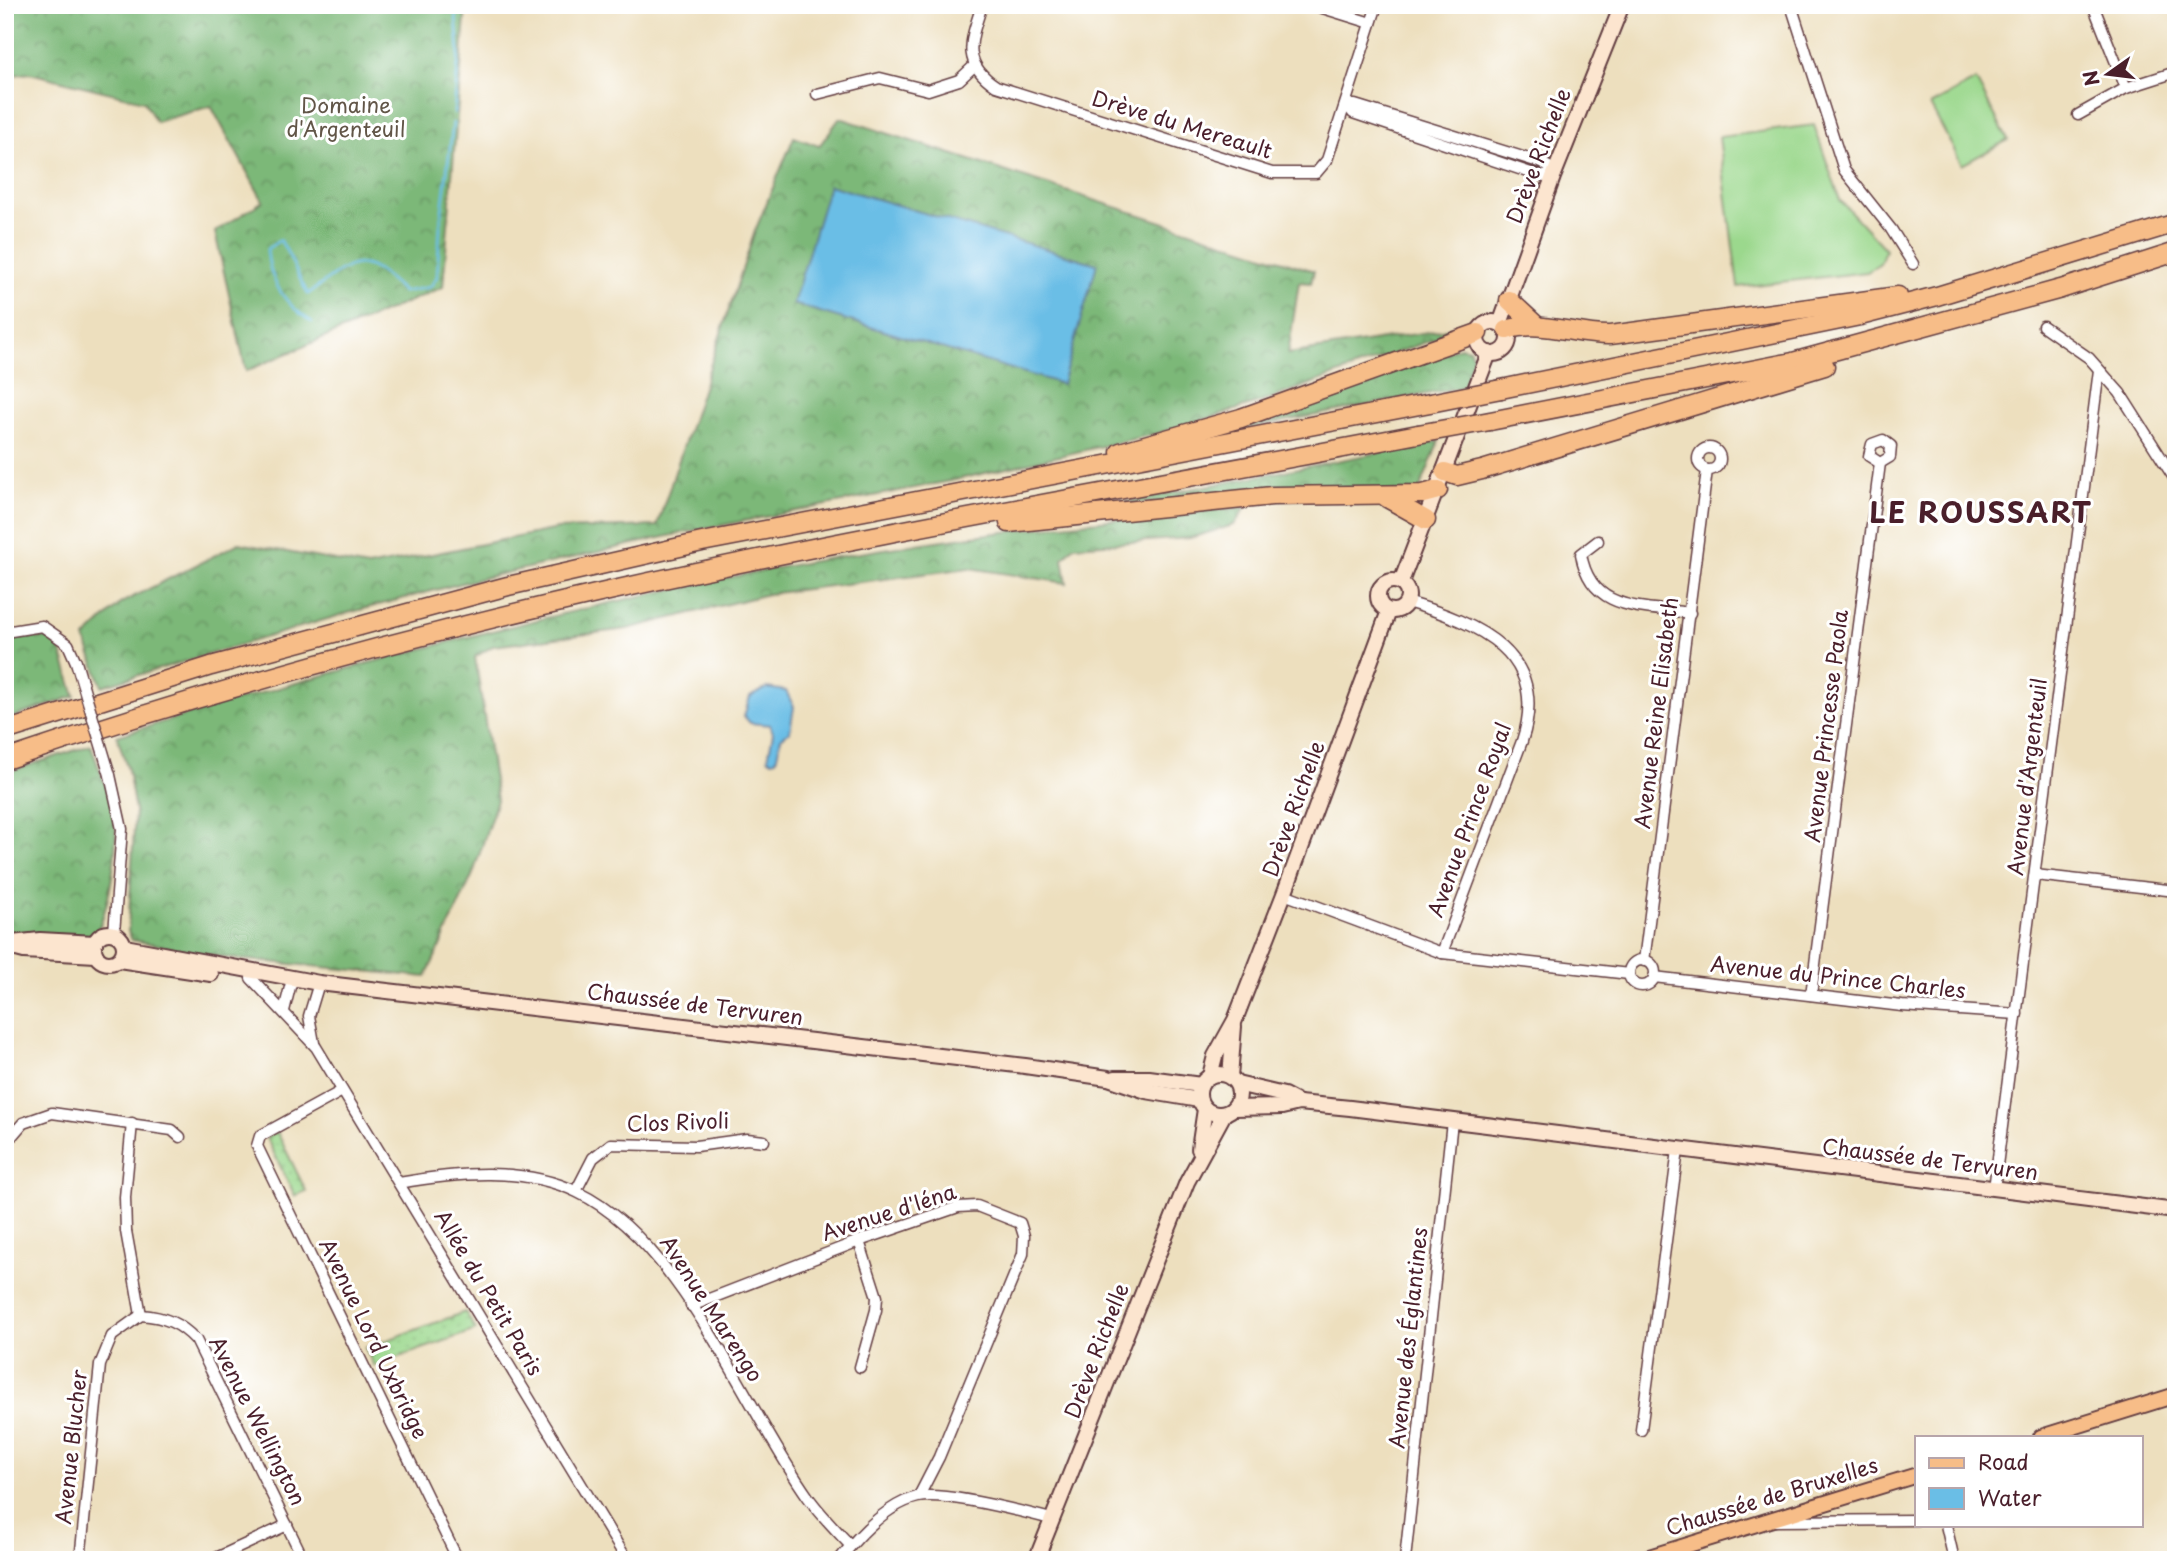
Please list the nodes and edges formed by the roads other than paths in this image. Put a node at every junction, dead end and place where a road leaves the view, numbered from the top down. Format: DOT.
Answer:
graph roads {
  1 [pos="982,5"];
  2 [pos="1314,5"];
  3 [pos="1377,5"];
  4 [pos="1622,5"];
  5 [pos="1791,5"];
  6 [pos="2093,5"];
  7 [pos="1371,23"];
  8 [pos="974,65"];
  9 [pos="2176,72"];
  10 [pos="2126,88"];
  11 [pos="817,94"];
  12 [pos="1347,105"];
  13 [pos="2078,115"];
  14 [pos="1553,177"];
  15 [pos="2176,223"];
  16 [pos="2176,252"];
  17 [pos="1913,264"];
  18 [pos="1937,296"];
  19 [pos="1509,300"];
  20 [pos="1536,326"];
  21 [pos="2043,326"];
  22 [pos="1503,327"];
  23 [pos="1478,333"];
  24 [pos="1881,340"];
  25 [pos="1489,353"];
  26 [pos="2099,370"];
  27 [pos="1880,463"];
  28 [pos="1081,470"];
  29 [pos="1707,470"];
  30 [pos="1445,472"];
  31 [pos="2176,481"];
  32 [pos="1438,491"];
  33 [pos="1377,495"];
  34 [pos="979,518"];
  35 [pos="1426,520"];
  36 [pos="1598,541"];
  37 [pos="1401,582"];
  38 [pos="1407,602"];
  39 [pos="1389,611"];
  40 [pos="1690,613"];
  41 [pos="5,632"];
  42 [pos="5,731"];
  43 [pos="5,760"];
  44 [pos="2035,875"];
  45 [pos="2176,891"];
  46 [pos="1284,894"];
  47 [pos="114,933"];
  48 [pos="5,945"];
  49 [pos="95,949"];
  50 [pos="122,953"];
  51 [pos="1442,953"];
  52 [pos="1644,961"];
  53 [pos="1629,974"];
  54 [pos="275,977"];
  55 [pos="1654,977"];
  56 [pos="251,978"];
  57 [pos="298,980"];
  58 [pos="318,983"];
  59 [pos="1811,995"];
  60 [pos="284,1011"];
  61 [pos="2017,1014"];
  62 [pos="1235,1020"];
  63 [pos="316,1047"];
  64 [pos="1108,1078"];
  65 [pos="1205,1080"];
  66 [pos="1233,1080"];
  67 [pos="342,1091"];
  68 [pos="1299,1103"];
  69 [pos="1202,1105"];
  70 [pos="1229,1111"];
  71 [pos="1452,1121"];
  72 [pos="132,1123"];
  73 [pos="180,1137"];
  74 [pos="764,1141"];
  75 [pos="5,1144"];
  76 [pos="1678,1150"];
  77 [pos="1197,1159"];
  78 [pos="399,1183"];
  79 [pos="1994,1188"];
  80 [pos="576,1191"];
  81 [pos="2176,1211"];
  82 [pos="859,1241"];
  83 [pos="691,1306"];
  84 [pos="141,1315"];
  85 [pos="860,1367"];
  86 [pos="2176,1395"];
  87 [pos="1641,1430"];
  88 [pos="2044,1436"];
  89 [pos="1915,1476"];
  90 [pos="919,1496"];
  91 [pos="1051,1519"];
  92 [pos="1915,1520"];
  93 [pos="1765,1521"];
  94 [pos="287,1525"];
  95 [pos="1946,1526"];
  96 [pos="850,1545"];
  97 [pos="80,1560"];
  98 [pos="212,1560"];
  99 [pos="304,1560"];
  100 [pos="458,1560"];
  101 [pos="627,1560"];
  102 [pos="839,1560"];
  103 [pos="1037,1560"];
  104 [pos="1405,1560"];
  105 [pos="1639,1560"];
  106 [pos="1954,1560"];
  1 -- 8 [label="street"];
  2 -- 7 [label="street"];
  3 -- 7 [label="street, Drève du Mereault"];
  4 -- 14 [label="main road, Drève Richelle"];
  5 -- 17 [label="street"];
  6 -- 10 [label="street"];
  7 -- 12 [label="street, Drève du Mereault"];
  8 -- 11 [label="street"];
  8 -- 12 [label="street, Drève du Mereault"];
  9 -- 10 [label="street"];
  10 -- 13 [label="street"];
  12 -- 14 [label="street"];
  14 -- 19 [label="main road, Drève Richelle"];
  15 -- 18 [label="highway"];
  16 -- 24 [label="highway"];
  18 -- 20 [label="highway"];
  18 -- 28 [label="highway, bridge"];
  19 -- 20 [label="highway"];
  19 -- 22 [label="main road, Drève Richelle"];
  20 -- 22 [label="highway"];
  21 -- 26 [label="street"];
  22 -- 23 [label="main road"];
  22 -- 25 [label="main road"];
  23 -- 25 [label="main road"];
  23 -- 28 [label="highway"];
  24 -- 30 [label="highway"];
  24 -- 34 [label="highway, bridge"];
  25 -- 30 [label="main road"];
  26 -- 31 [label="street"];
  26 -- 44 [label="street, Avenue d'Argenteuil"];
  27 -- 59 [label="street, Avenue Princesse Paola"];
  28 -- 42 [label="highway"];
  29 -- 40 [label="street, Avenue Reine Elisabeth"];
  30 -- 32 [label="main road"];
  32 -- 33 [label="highway"];
  32 -- 35 [label="main road"];
  33 -- 34 [label="highway"];
  33 -- 35 [label="highway"];
  34 -- 43 [label="highway"];
  35 -- 37 [label="main road"];
  36 -- 40 [label="street"];
  37 -- 38 [label="main road"];
  37 -- 39 [label="main road"];
  38 -- 39 [label="main road"];
  38 -- 51 [label="street, Avenue Prince Royal"];
  39 -- 46 [label="main road, Drève Richelle"];
  40 -- 52 [label="street, Avenue Reine Elisabeth"];
  41 -- 47 [label="street, bridge"];
  44 -- 45 [label="street"];
  44 -- 61 [label="street, Avenue d'Argenteuil"];
  46 -- 51 [label="street"];
  46 -- 62 [label="main road, Drève Richelle"];
  47 -- 49 [label="main road"];
  47 -- 50 [label="main road"];
  48 -- 49 [label="main road"];
  49 -- 50 [label="main road"];
  50 -- 54 [label="main road, Chaussée de Tervuren"];
  50 -- 56 [label="main road, Chaussée de Tervuren"];
  51 -- 53 [label="street"];
  52 -- 53 [label="street"];
  52 -- 55 [label="street"];
  53 -- 55 [label="street"];
  54 -- 56 [label="main road, Chaussée de Tervuren"];
  54 -- 57 [label="main road, Chaussée de Tervuren"];
  55 -- 59 [label="street, Avenue du Prince Charles"];
  56 -- 60 [label="street, Allée du Petit Paris"];
  57 -- 58 [label="main road, Chaussée de Tervuren"];
  57 -- 60 [label="street"];
  58 -- 63 [label="street, Allée du Petit Paris"];
  58 -- 64 [label="main road, Chaussée de Tervuren"];
  59 -- 61 [label="street, Avenue du Prince Charles"];
  60 -- 63 [label="street, Allée du Petit Paris"];
  61 -- 79 [label="street, Avenue d'Argenteuil"];
  62 -- 65 [label="main road, Drève Richelle"];
  62 -- 66 [label="main road, Drève Richelle"];
  63 -- 67 [label="street, Allée du Petit Paris"];
  64 -- 65 [label="main road, Chaussée de Tervuren"];
  64 -- 69 [label="main road, Chaussée de Tervuren"];
  65 -- 66 [label="main road, Chaussée de Tervuren"];
  65 -- 69 [label="main road, Drève Richelle"];
  66 -- 68 [label="main road, Chaussée de Tervuren"];
  66 -- 70 [label="main road, Drève Richelle"];
  67 -- 78 [label="street, Allée du Petit Paris"];
  67 -- 100 [label="street, Avenue Lord Uxbridge"];
  68 -- 70 [label="main road, Chaussée de Tervuren"];
  68 -- 71 [label="main road, Chaussée de Tervuren"];
  69 -- 70 [label="main road, Chaussée de Tervuren"];
  69 -- 77 [label="main road, Drève Richelle"];
  70 -- 77 [label="main road, Drève Richelle"];
  71 -- 76 [label="main road, Chaussée de Tervuren"];
  71 -- 104 [label="street, Avenue des Églantines"];
  72 -- 73 [label="street"];
  72 -- 75 [label="street"];
  72 -- 84 [label="street"];
  74 -- 80 [label="street, Clos Rivoli"];
  76 -- 79 [label="main road, Chaussée de Tervuren"];
  76 -- 87 [label="street"];
  77 -- 91 [label="main road, Drève Richelle"];
  78 -- 80 [label="street, Avenue Marengo"];
  78 -- 101 [label="street, Allée du Petit Paris"];
  79 -- 81 [label="main road, Chaussée de Tervuren"];
  80 -- 83 [label="street, Avenue Marengo"];
  82 -- 83 [label="street, Avenue d'Iéna"];
  82 -- 85 [label="street"];
  82 -- 90 [label="street, Avenue d'Iéna"];
  83 -- 96 [label="street, Avenue Marengo"];
  84 -- 94 [label="street, Avenue Wellington"];
  84 -- 97 [label="street, Avenue Blucher"];
  86 -- 88 [label="main road"];
  89 -- 93 [label="main road, Chaussée de Bruxelles"];
  90 -- 91 [label="street"];
  90 -- 96 [label="street"];
  91 -- 103 [label="main road, Drève Richelle"];
  92 -- 93 [label="street"];
  93 -- 105 [label="main road, Chaussée de Bruxelles"];
  94 -- 98 [label="street"];
  94 -- 99 [label="street, Avenue Wellington"];
  95 -- 106 [label="street"];
  96 -- 102 [label="street"];
}
